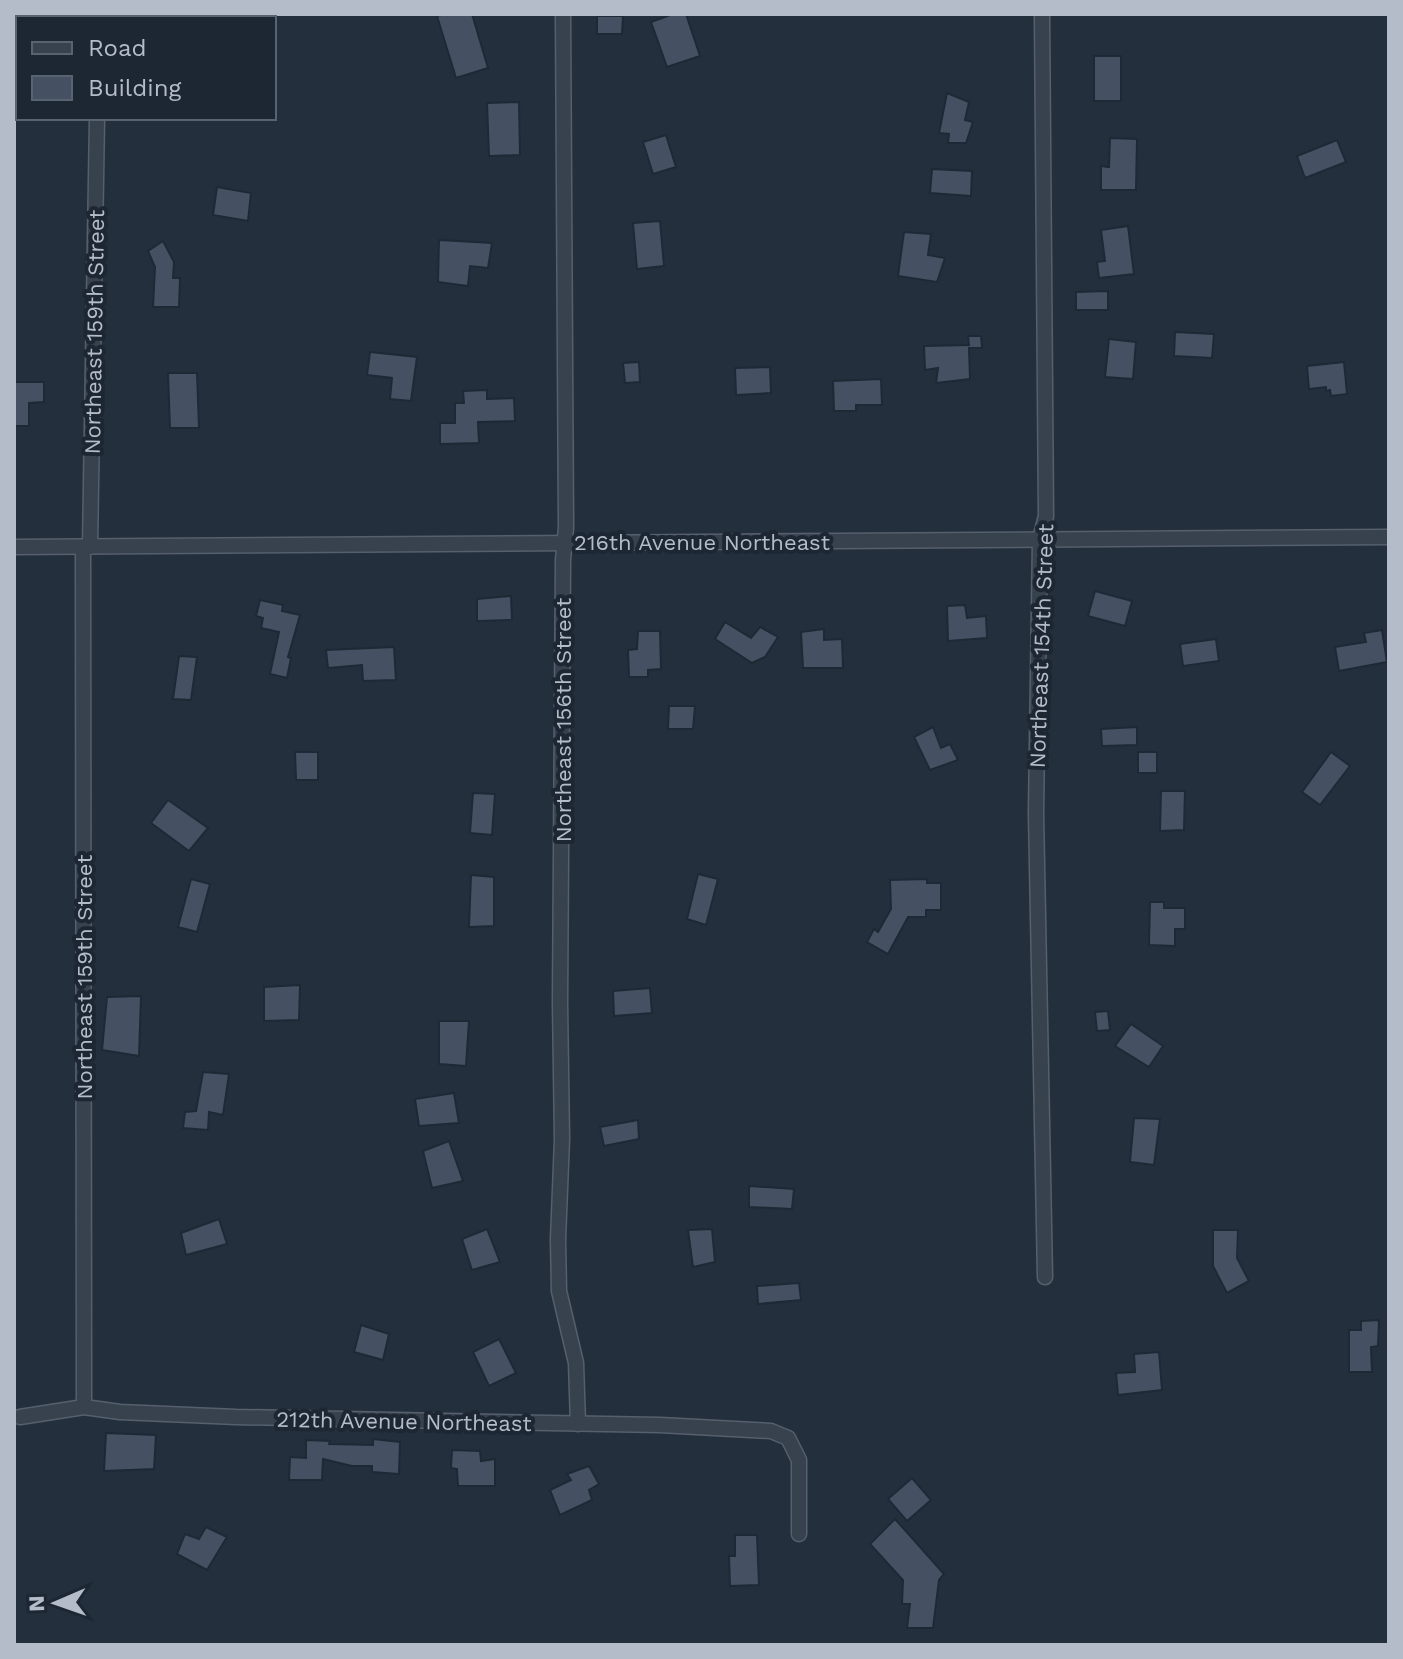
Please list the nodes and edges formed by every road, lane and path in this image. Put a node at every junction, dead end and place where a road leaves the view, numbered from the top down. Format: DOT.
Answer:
graph roads {
  1 [pos="563,14"];
  2 [pos="1042,14"];
  3 [pos="97,120"];
  4 [pos="1389,537"];
  5 [pos="1040,539"];
  6 [pos="564,543"];
  7 [pos="14,547"];
  8 [pos="87,547"];
  9 [pos="1045,1277"];
  10 [pos="84,1407"];
  11 [pos="20,1417"];
  12 [pos="578,1424"];
  13 [pos="799,1534"];
  1 -- 6 [label="street, Northeast 156th Street"];
  2 -- 5 [label="street, Northeast 154th Street"];
  3 -- 8 [label="street, Northeast 159th Street"];
  4 -- 5 [label="street, 216th Avenue Northeast"];
  5 -- 6 [label="street, 216th Avenue Northeast"];
  5 -- 9 [label="street, Northeast 154th Street"];
  6 -- 8 [label="street, 216th Avenue Northeast"];
  6 -- 12 [label="street, Northeast 156th Street"];
  7 -- 8 [label="street, 216th Avenue Northeast"];
  8 -- 10 [label="street, Northeast 159th Street"];
  10 -- 11 [label="street, 212th Avenue Northeast"];
  10 -- 12 [label="street, 212th Avenue Northeast"];
  12 -- 13 [label="street, 212th Avenue Northeast"];
}
